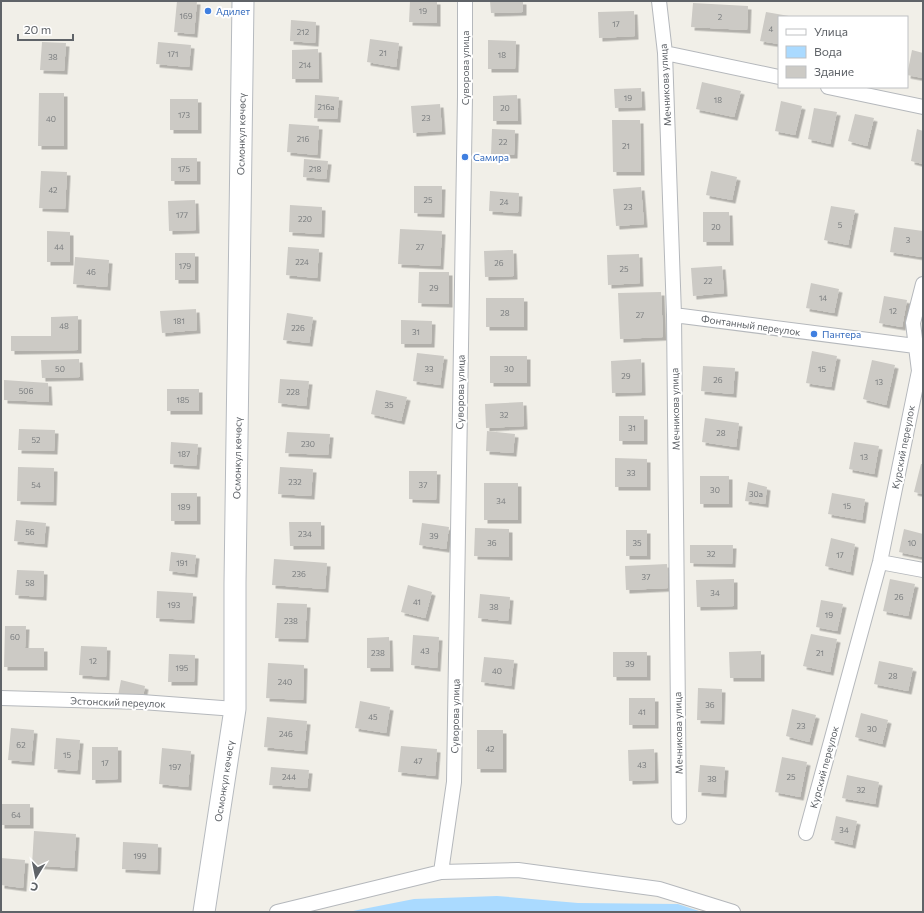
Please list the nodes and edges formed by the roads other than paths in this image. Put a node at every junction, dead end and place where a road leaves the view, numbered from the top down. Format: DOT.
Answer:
graph roads {
  1 [pos="243,1"];
  2 [pos="465,1"];
  3 [pos="659,1"];
  4 [pos="665,53"];
  5 [pos="778,77"];
  6 [pos="833,88"];
  7 [pos="923,107"];
  8 [pos="923,284"];
  9 [pos="674,315"];
  10 [pos="919,347"];
  11 [pos="880,562"];
  12 [pos="923,570"];
  13 [pos="1,698"];
  14 [pos="235,709"];
  15 [pos="679,817"];
  16 [pos="806,833"];
  17 [pos="442,872"];
  18 [pos="204,912"];
  19 [pos="277,912"];
  20 [pos="733,912"];
  1 -- 14 [label="street, Осмонкул көчөсү"];
  2 -- 17 [label="street, Суворова улица"];
  3 -- 4 [label="street, Мечникова улица"];
  4 -- 5 [label="street"];
  4 -- 9 [label="street, Мечникова улица"];
  6 -- 7 [label="street"];
  8 -- 10 [label="street, Курский переулок"];
  9 -- 10 [label="street, Фонтанный переулок"];
  9 -- 15 [label="street, Мечникова улица"];
  10 -- 11 [label="street, Курский переулок"];
  11 -- 12 [label="street"];
  11 -- 16 [label="street, Курский переулок"];
  13 -- 14 [label="street, Эстонский переулок"];
  14 -- 18 [label="street, Осмонкул көчөсү"];
  17 -- 19 [label="street"];
  17 -- 20 [label="street"];
}
